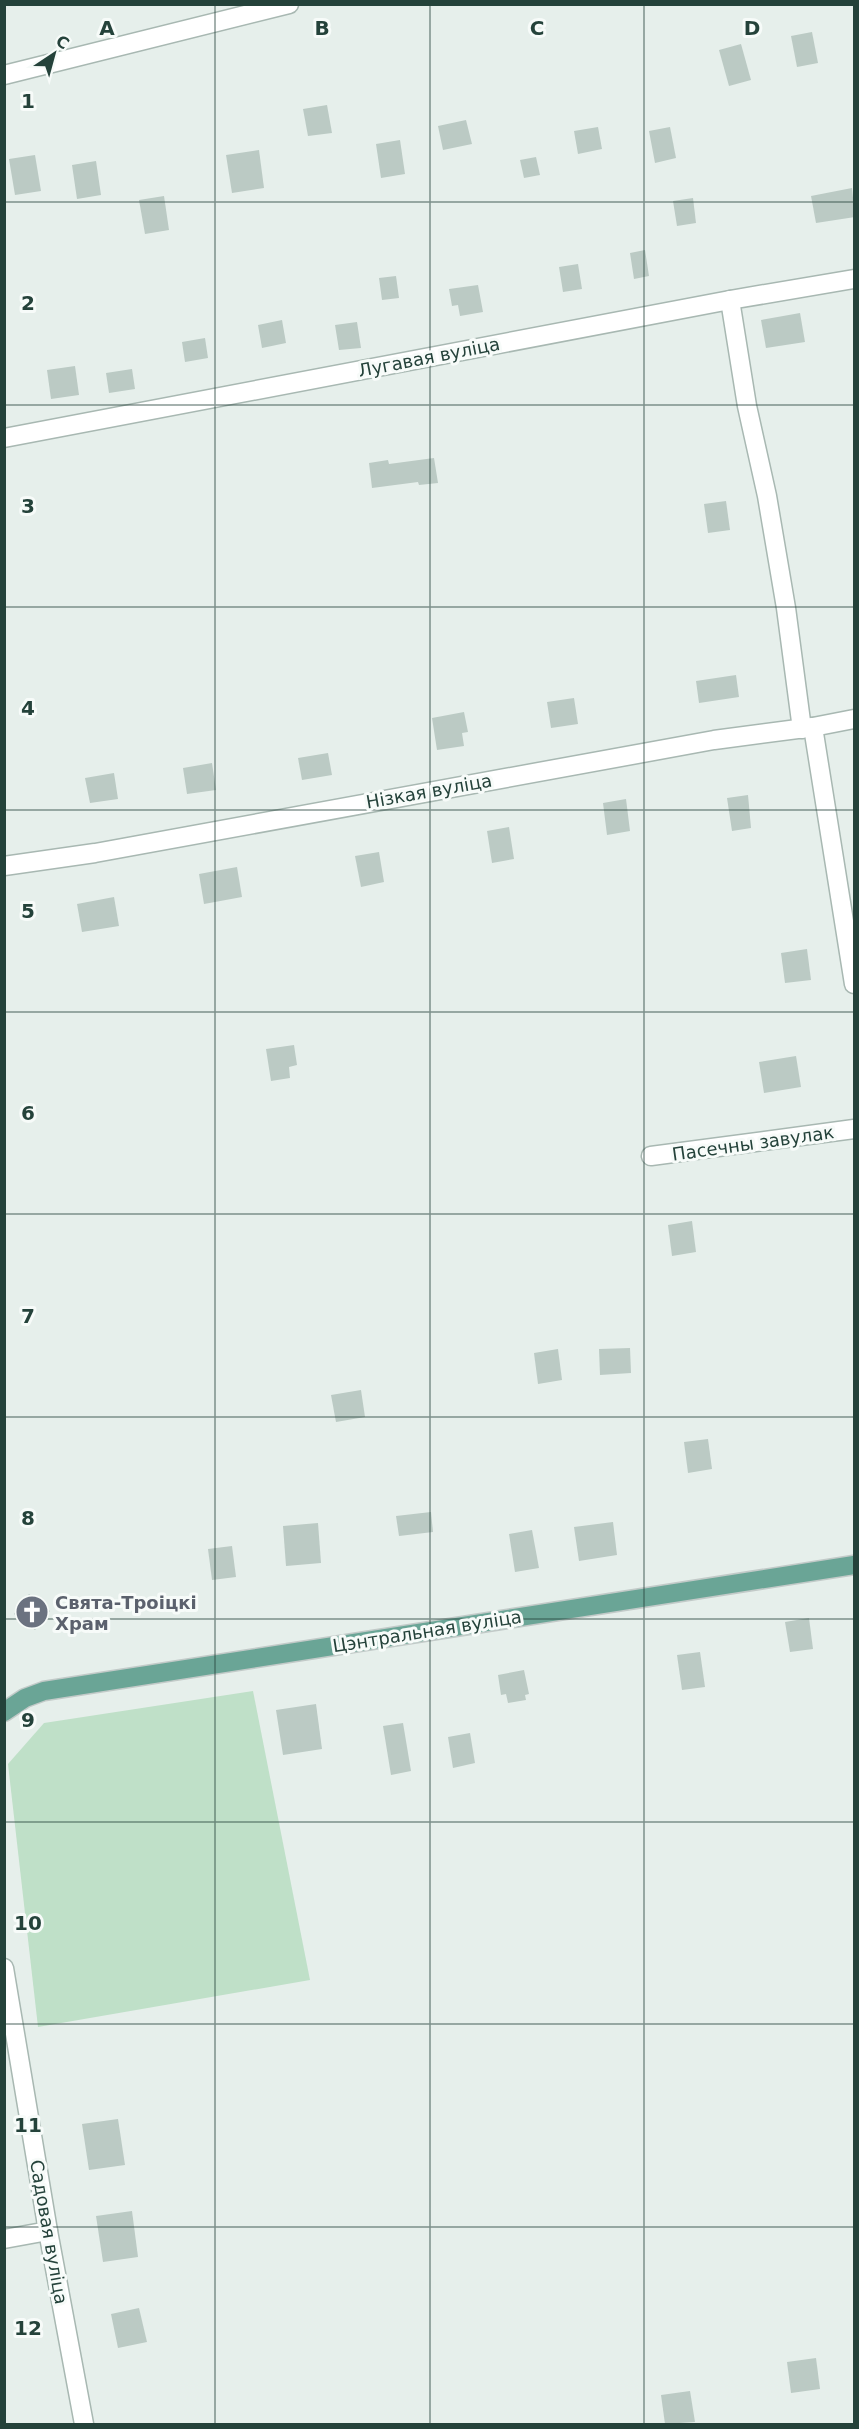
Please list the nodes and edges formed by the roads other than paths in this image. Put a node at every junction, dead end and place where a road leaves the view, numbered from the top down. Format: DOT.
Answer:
graph roads {
  1 [pos="288,4"];
  2 [pos="4,75"];
  3 [pos="855,279"];
  4 [pos="730,300"];
  5 [pos="4,438"];
  6 [pos="855,719"];
  7 [pos="807,728"];
  8 [pos="4,866"];
  9 [pos="855,984"];
  10 [pos="855,1129"];
  11 [pos="651,1156"];
  12 [pos="855,1565"];
  13 [pos="4,1712"];
  14 [pos="4,1968"];
  15 [pos="48,2231"];
  16 [pos="4,2238"];
  17 [pos="84,2424"];
  1 -- 2 [label="street"];
  3 -- 4 [label="street, Лугавая вуліца"];
  4 -- 5 [label="street, Лугавая вуліца"];
  4 -- 7 [label="street"];
  6 -- 7 [label="street, Нізкая вуліца"];
  7 -- 8 [label="street, Нізкая вуліца"];
  7 -- 9 [label="street"];
  10 -- 11 [label="street, Пасечны завулак"];
  12 -- 13 [label="main road, Цэнтральная вуліца"];
  14 -- 15 [label="street, Садовая вуліца"];
  15 -- 16 [label="street"];
  15 -- 17 [label="street, Садовая вуліца"];
}
